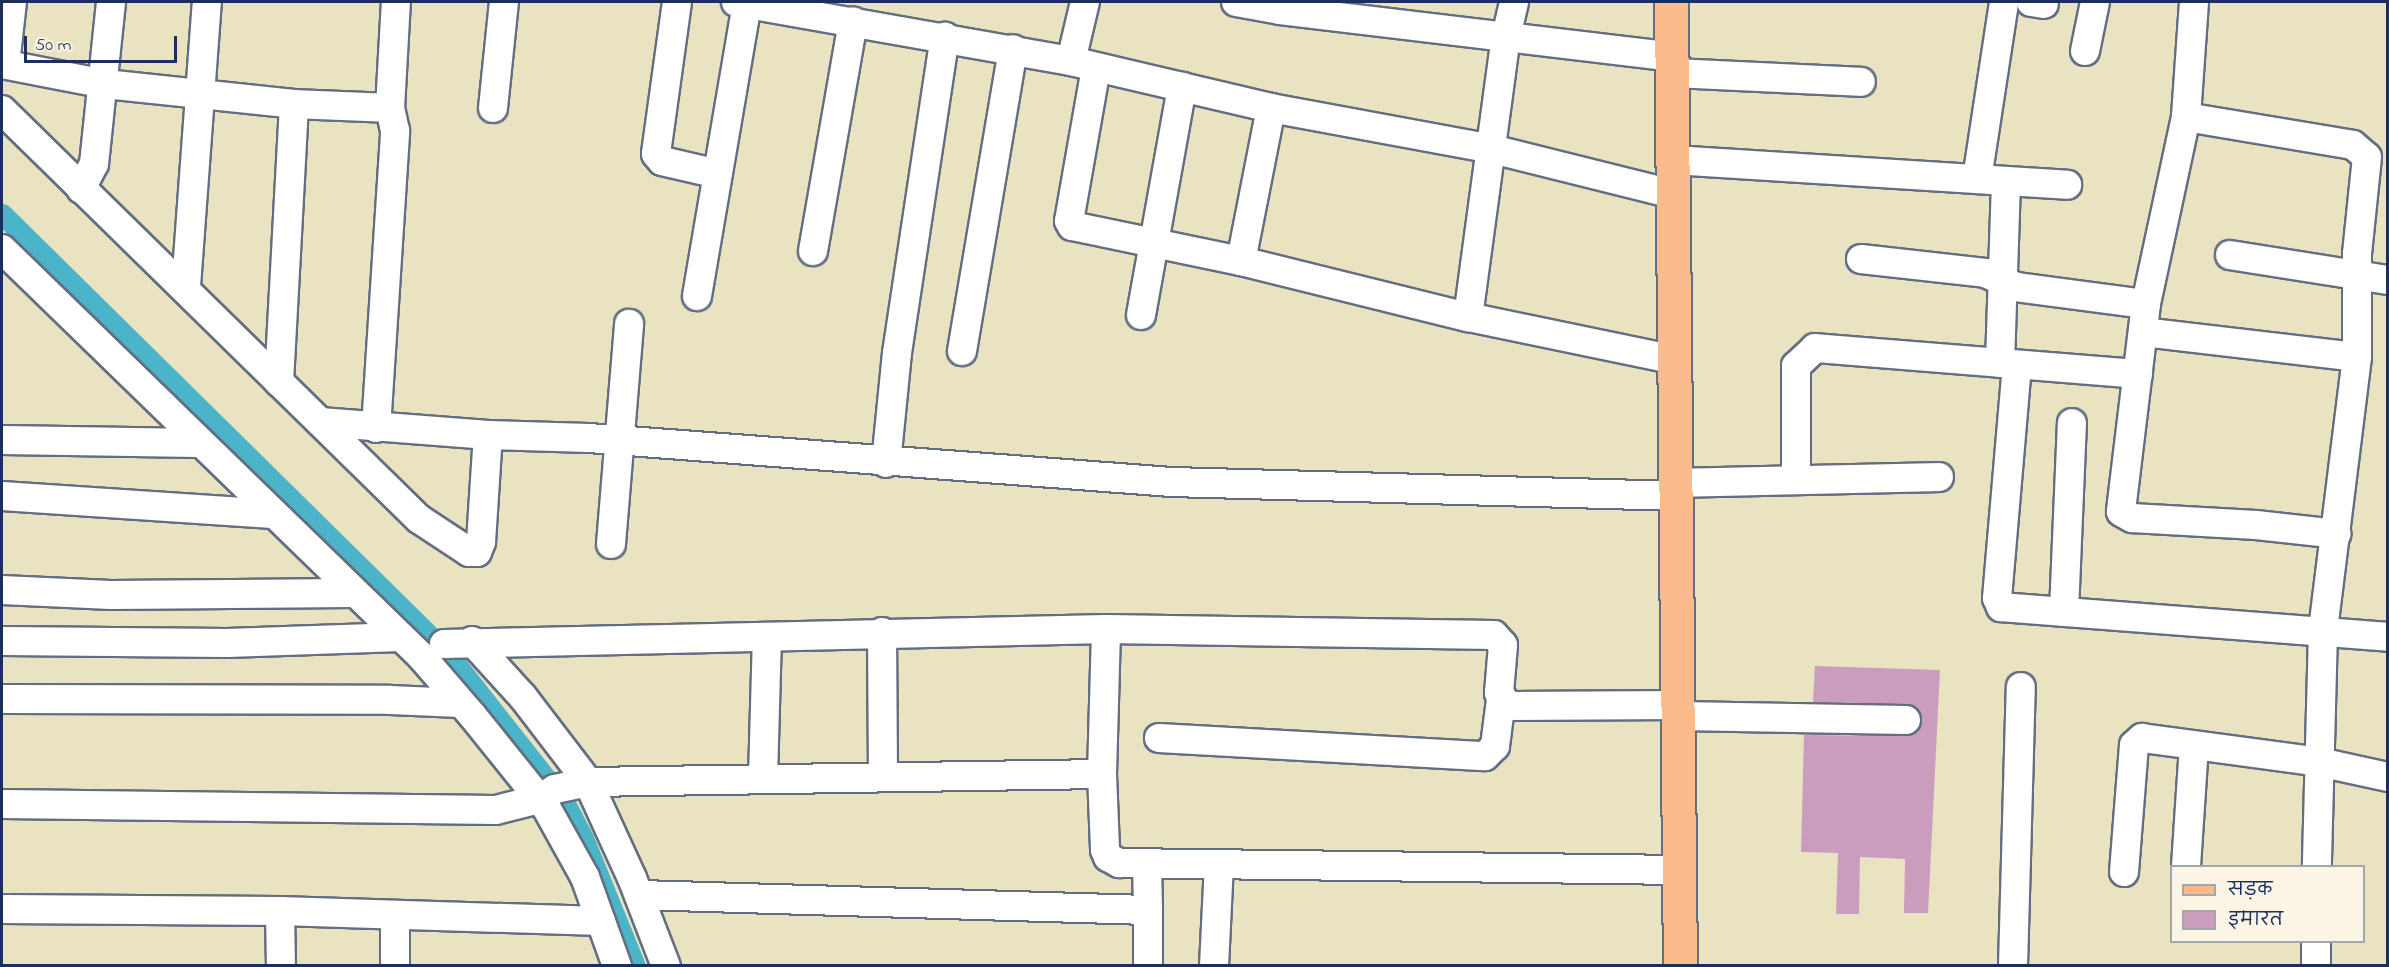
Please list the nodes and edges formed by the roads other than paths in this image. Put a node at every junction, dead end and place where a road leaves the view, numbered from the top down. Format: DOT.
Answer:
graph roads {
  1 [pos="12,2"];
  2 [pos="111,2"];
  3 [pos="207,2"];
  4 [pos="396,2"];
  5 [pos="504,2"];
  6 [pos="677,2"];
  7 [pos="1085,2"];
  8 [pos="1236,2"];
  9 [pos="1514,2"];
  10 [pos="1671,2"];
  11 [pos="2004,2"];
  12 [pos="2095,2"];
  13 [pos="2194,2"];
  14 [pos="758,3"];
  15 [pos="853,21"];
  16 [pos="945,37"];
  17 [pos="1506,37"];
  18 [pos="1013,49"];
  19 [pos="2085,51"];
  20 [pos="3,64"];
  21 [pos="1084,64"];
  22 [pos="1672,65"];
  23 [pos="1862,82"];
  24 [pos="105,84"];
  25 [pos="1182,87"];
  26 [pos="198,94"];
  27 [pos="294,104"];
  28 [pos="390,108"];
  29 [pos="493,108"];
  30 [pos="1271,108"];
  31 [pos="2,110"];
  32 [pos="2186,117"];
  33 [pos="1492,149"];
  34 [pos="1673,160"];
  35 [pos="718,174"];
  36 [pos="1977,179"];
  37 [pos="2006,181"];
  38 [pos="2067,185"];
  39 [pos="81,189"];
  40 [pos="1673,194"];
  41 [pos="1152,243"];
  42 [pos="2,249"];
  43 [pos="813,251"];
  44 [pos="2230,255"];
  45 [pos="1861,259"];
  46 [pos="1241,261"];
  47 [pos="2360,275"];
  48 [pos="2001,280"];
  49 [pos="2388,280"];
  50 [pos="186,286"];
  51 [pos="697,296"];
  52 [pos="2146,304"];
  53 [pos="1141,315"];
  54 [pos="1468,316"];
  55 [pos="629,324"];
  56 [pos="2142,332"];
  57 [pos="962,351"];
  58 [pos="2357,357"];
  59 [pos="1675,360"];
  60 [pos="2009,364"];
  61 [pos="2138,374"];
  62 [pos="279,382"];
  63 [pos="320,422"];
  64 [pos="2072,423"];
  65 [pos="376,428"];
  66 [pos="488,435"];
  67 [pos="2,440"];
  68 [pos="619,441"];
  69 [pos="198,442"];
  70 [pos="886,463"];
  71 [pos="1939,477"];
  72 [pos="1796,480"];
  73 [pos="1677,490"];
  74 [pos="2,496"];
  75 [pos="272,514"];
  76 [pos="2337,534"];
  77 [pos="611,544"];
  78 [pos="2,590"];
  79 [pos="352,593"];
  80 [pos="2064,612"];
  81 [pos="1106,629"];
  82 [pos="2323,631"];
  83 [pos="882,632"];
  84 [pos="767,637"];
  85 [pos="2388,637"];
  86 [pos="472,641"];
  87 [pos="2,642"];
  88 [pos="423,647"];
  89 [pos="2022,687"];
  90 [pos="2,699"];
  91 [pos="1501,700"];
  92 [pos="460,703"];
  93 [pos="1679,711"];
  94 [pos="1906,720"];
  95 [pos="1159,738"];
  96 [pos="2194,746"];
  97 [pos="2319,762"];
  98 [pos="1102,774"];
  99 [pos="883,776"];
  100 [pos="2388,777"];
  101 [pos="763,778"];
  102 [pos="588,782"];
  103 [pos="539,799"];
  104 [pos="2,804"];
  105 [pos="1147,863"];
  106 [pos="1219,865"];
  107 [pos="2186,865"];
  108 [pos="2317,865"];
  109 [pos="1681,870"];
  110 [pos="2124,872"];
  111 [pos="639,895"];
  112 [pos="2,909"];
  113 [pos="1148,910"];
  114 [pos="280,911"];
  115 [pos="395,915"];
  116 [pos="601,921"];
  117 [pos="2316,943"];
  118 [pos="281,966"];
  119 [pos="395,966"];
  120 [pos="617,966"];
  121 [pos="666,966"];
  122 [pos="1148,966"];
  123 [pos="1214,966"];
  124 [pos="1680,966"];
  125 [pos="2013,966"];
  126 [pos="2316,966"];
  1 -- 20 [label="street"];
  2 -- 24 [label="street"];
  3 -- 26 [label="street"];
  4 -- 28 [label="street"];
  5 -- 29 [label="street"];
  6 -- 35 [label="street"];
  7 -- 21 [label="street"];
  8 -- 17 [label="street"];
  9 -- 17 [label="street"];
  10 -- 22 [label="main road"];
  11 -- 36 [label="street"];
  12 -- 19 [label="street"];
  13 -- 32 [label="street"];
  14 -- 15 [label="street"];
  14 -- 35 [label="street"];
  15 -- 16 [label="street"];
  15 -- 43 [label="street"];
  16 -- 18 [label="street"];
  16 -- 70 [label="street"];
  17 -- 22 [label="street"];
  17 -- 33 [label="street"];
  18 -- 21 [label="street"];
  18 -- 57 [label="street"];
  20 -- 24 [label="street"];
  21 -- 25 [label="street"];
  21 -- 41 [label="street"];
  22 -- 23 [label="street"];
  22 -- 34 [label="main road"];
  24 -- 26 [label="street"];
  24 -- 39 [label="street"];
  25 -- 30 [label="street"];
  25 -- 41 [label="street"];
  26 -- 27 [label="street"];
  26 -- 50 [label="street"];
  27 -- 28 [label="street"];
  27 -- 62 [label="street"];
  28 -- 65 [label="street"];
  30 -- 33 [label="street"];
  30 -- 46 [label="street"];
  31 -- 39 [label="street"];
  32 -- 47 [label="street"];
  32 -- 52 [label="street"];
  33 -- 40 [label="street"];
  33 -- 54 [label="street"];
  34 -- 36 [label="street"];
  34 -- 40 [label="main road"];
  35 -- 51 [label="street"];
  36 -- 37 [label="street"];
  37 -- 38 [label="street"];
  37 -- 48 [label="street"];
  39 -- 50 [label="street"];
  40 -- 59 [label="main road"];
  41 -- 46 [label="street"];
  41 -- 53 [label="street"];
  42 -- 69 [label="street"];
  44 -- 47 [label="street"];
  45 -- 48 [label="street"];
  46 -- 54 [label="street"];
  47 -- 49 [label="street"];
  47 -- 58 [label="street"];
  48 -- 52 [label="street"];
  48 -- 60 [label="street"];
  50 -- 62 [label="street"];
  52 -- 56 [label="street"];
  54 -- 59 [label="street"];
  55 -- 68 [label="street"];
  56 -- 58 [label="street"];
  56 -- 61 [label="street"];
  58 -- 76 [label="street"];
  59 -- 73 [label="main road"];
  60 -- 61 [label="street"];
  60 -- 72 [label="street"];
  60 -- 80 [label="street"];
  61 -- 76 [label="street"];
  62 -- 63 [label="street"];
  63 -- 65 [label="street"];
  63 -- 66 [label="street"];
  64 -- 80 [label="street"];
  65 -- 66 [label="street"];
  66 -- 68 [label="street"];
  67 -- 69 [label="street"];
  68 -- 70 [label="street"];
  68 -- 77 [label="street"];
  69 -- 75 [label="street"];
  70 -- 73 [label="street"];
  71 -- 72 [label="street"];
  72 -- 73 [label="street"];
  73 -- 93 [label="main road"];
  74 -- 75 [label="street"];
  75 -- 79 [label="street"];
  76 -- 82 [label="street"];
  78 -- 79 [label="street"];
  79 -- 88 [label="street"];
  80 -- 82 [label="street"];
  81 -- 83 [label="street"];
  81 -- 91 [label="street"];
  81 -- 98 [label="street"];
  82 -- 85 [label="street"];
  82 -- 97 [label="street"];
  83 -- 84 [label="street"];
  83 -- 99 [label="street"];
  84 -- 86 [label="street"];
  84 -- 101 [label="street"];
  86 -- 88 [label="street"];
  86 -- 102 [label="street"];
  87 -- 88 [label="street"];
  88 -- 92 [label="street"];
  89 -- 125 [label="street"];
  90 -- 92 [label="street"];
  91 -- 93 [label="street"];
  91 -- 95 [label="street"];
  92 -- 103 [label="street"];
  93 -- 94 [label="street"];
  93 -- 109 [label="main road"];
  96 -- 97 [label="street"];
  96 -- 107 [label="street"];
  96 -- 110 [label="street"];
  97 -- 100 [label="street"];
  97 -- 108 [label="street"];
  98 -- 99 [label="street"];
  98 -- 105 [label="street"];
  99 -- 101 [label="street"];
  101 -- 102 [label="street"];
  102 -- 103 [label="street"];
  102 -- 111 [label="street"];
  103 -- 104 [label="street"];
  103 -- 116 [label="street"];
  105 -- 106 [label="street"];
  105 -- 113 [label="street"];
  106 -- 109 [label="street"];
  106 -- 123 [label="street"];
  109 -- 124 [label="main road"];
  111 -- 113 [label="street"];
  111 -- 121 [label="street"];
  112 -- 114 [label="street"];
  113 -- 122 [label="street"];
  114 -- 115 [label="street"];
  114 -- 118 [label="street"];
  115 -- 116 [label="street"];
  115 -- 119 [label="street"];
  116 -- 120 [label="street"];
  117 -- 126 [label="street"];
}
